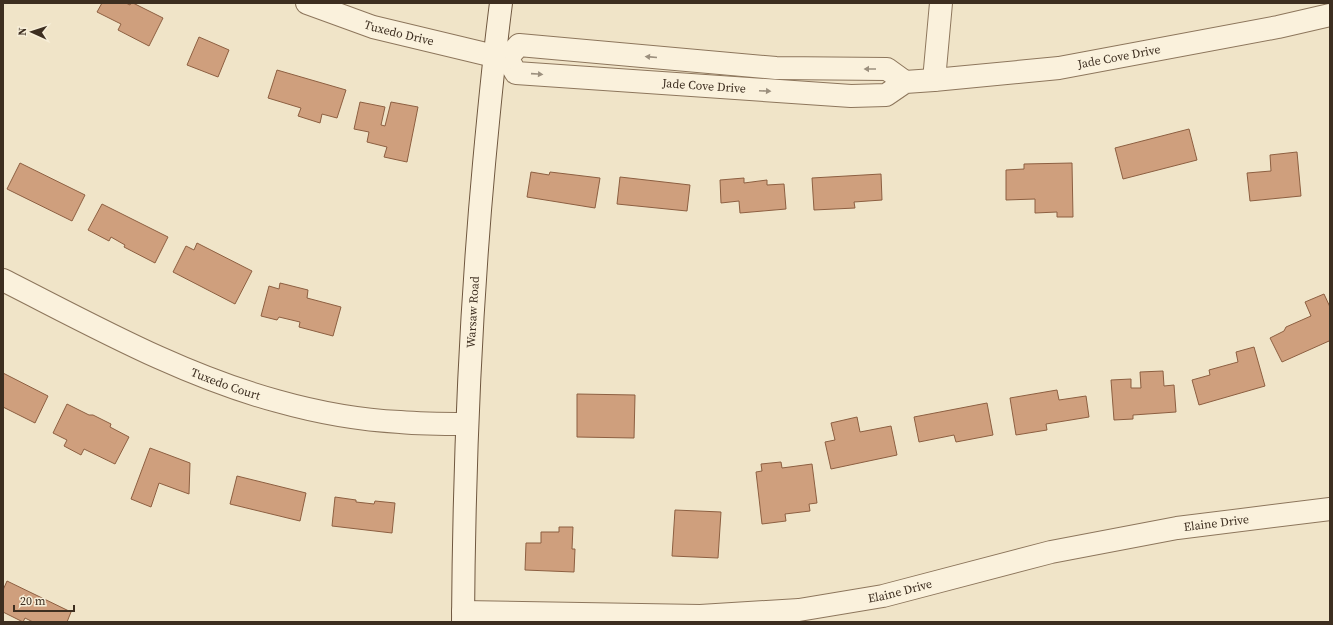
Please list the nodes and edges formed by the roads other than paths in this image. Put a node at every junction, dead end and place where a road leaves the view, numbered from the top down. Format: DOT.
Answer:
graph roads {
  1 [pos="307,3"];
  2 [pos="501,3"];
  3 [pos="941,3"];
  4 [pos="1330,15"];
  5 [pos="500,57"];
  6 [pos="715,63"];
  7 [pos="798,68"];
  8 [pos="934,80"];
  9 [pos="905,82"];
  10 [pos="712,87"];
  11 [pos="797,92"];
  12 [pos="3,280"];
  13 [pos="467,424"];
  14 [pos="1330,509"];
  15 [pos="463,617"];
  1 -- 5 [label="street, Tuxedo Drive"];
  2 -- 5 [label="street, Warsaw Road"];
  3 -- 8 [label="street"];
  4 -- 8 [label="street, Jade Cove Drive"];
  6 -- 5 [label="street, Jade Cove Drive, one-way"];
  5 -- 10 [label="street, Jade Cove Drive, one-way"];
  5 -- 13 [label="street, Warsaw Road"];
  6 -- 7 [label="street, Jade Cove Drive"];
  6 -- 10 [label="street"];
  9 -- 7 [label="street, Jade Cove Drive, one-way"];
  7 -- 11 [label="street"];
  8 -- 9 [label="street, Jade Cove Drive"];
  9 -- 11 [label="street, Jade Cove Drive"];
  10 -- 11 [label="street, Jade Cove Drive, one-way"];
  12 -- 13 [label="street, Tuxedo Court"];
  13 -- 15 [label="street, Warsaw Road"];
  14 -- 15 [label="street, Elaine Drive"];
}
